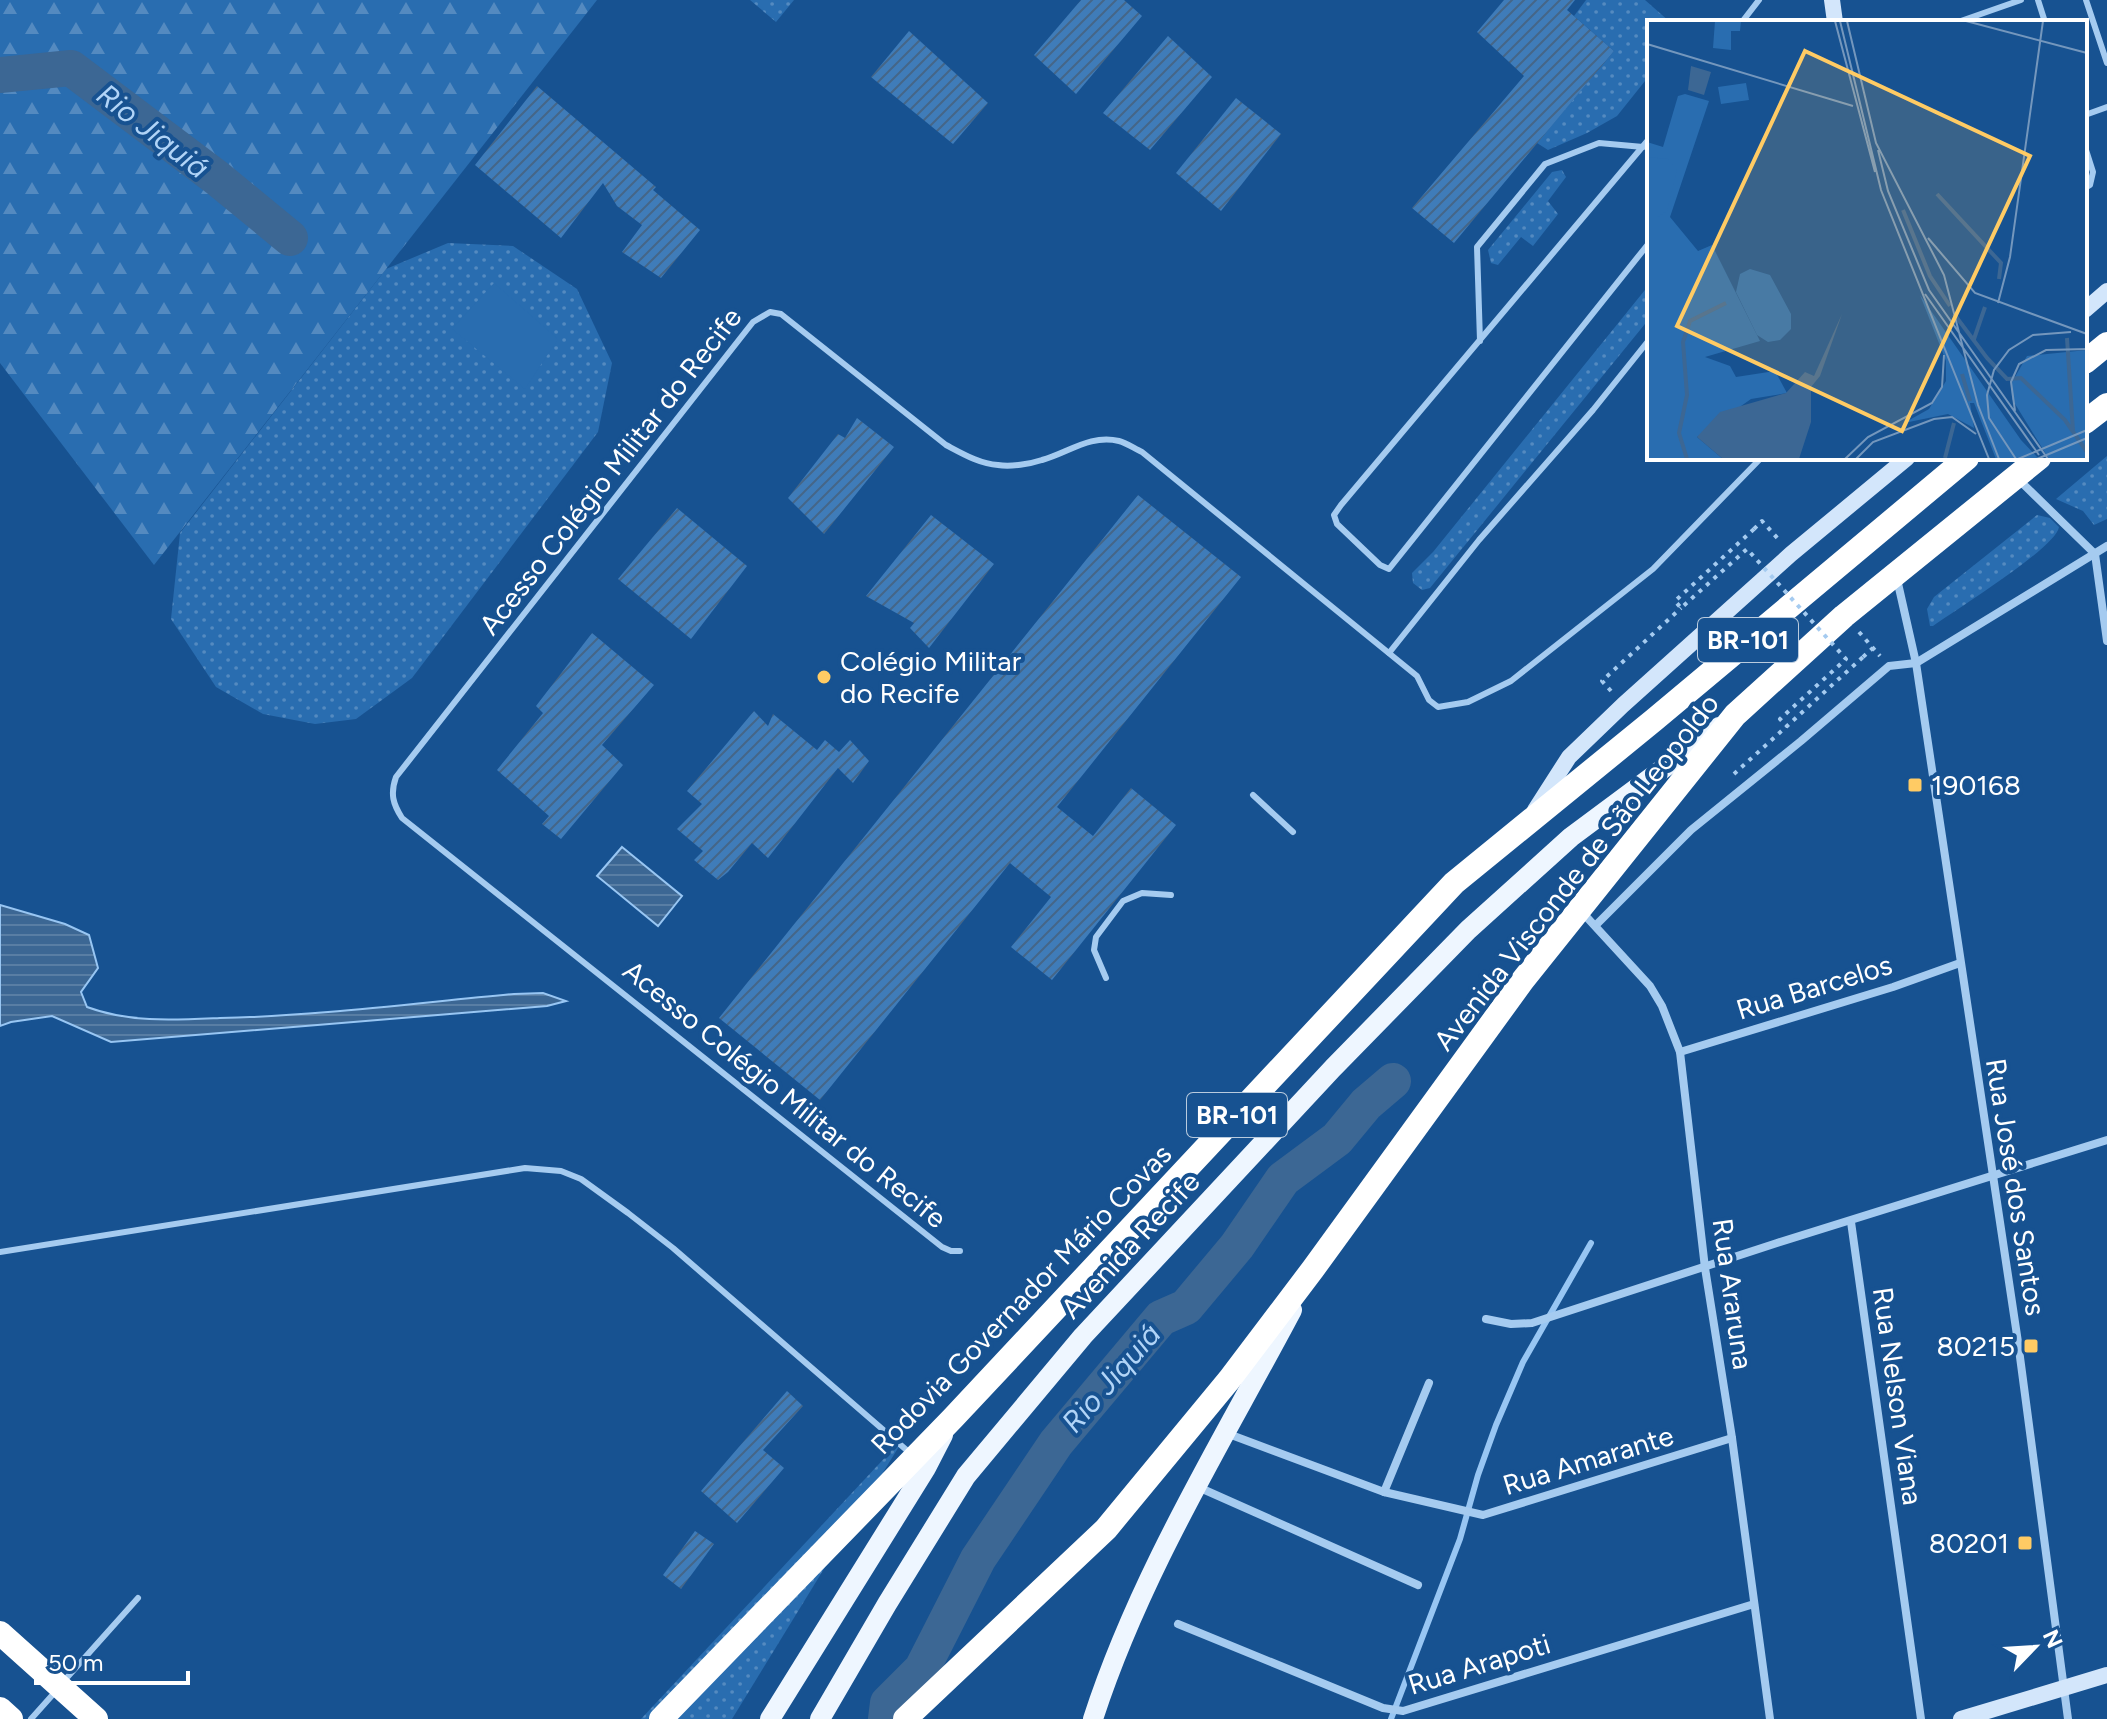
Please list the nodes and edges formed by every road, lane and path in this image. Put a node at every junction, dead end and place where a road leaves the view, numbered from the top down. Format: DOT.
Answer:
graph roads {
  1 [pos="1759,0"];
  2 [pos="1832,0"];
  3 [pos="2021,0"];
  4 [pos="2038,0"];
  5 [pos="2086,0"];
  6 [pos="2002,3"];
  7 [pos="1744,20"];
  8 [pos="1835,20"];
  9 [pos="1963,20"];
  10 [pos="2044,20"];
  11 [pos="2107,63"];
  12 [pos="2107,107"];
  13 [pos="2087,114"];
  14 [pos="1647,142"];
  15 [pos="1643,147"];
  16 [pos="2087,153"];
  17 [pos="2087,187"];
  18 [pos="1647,246"];
  19 [pos="2107,291"];
  20 [pos="2087,308"];
  21 [pos="1480,341"];
  22 [pos="1647,342"];
  23 [pos="2107,344"];
  24 [pos="2087,360"];
  25 [pos="2107,405"];
  26 [pos="2087,420"];
  27 [pos="1759,460"];
  28 [pos="1902,460"];
  29 [pos="1965,460"];
  30 [pos="2036,460"];
  31 [pos="2015,477"];
  32 [pos="2107,546"];
  33 [pos="1791,554"];
  34 [pos="2095,554"];
  35 [pos="1896,574"];
  36 [pos="1681,608"];
  37 [pos="1844,616"];
  38 [pos="2107,641"];
  39 [pos="1873,648"];
  40 [pos="1389,653"];
  41 [pos="1916,663"];
  42 [pos="1889,666"];
  43 [pos="1602,681"];
  44 [pos="1735,715"];
  45 [pos="1787,726"];
  46 [pos="1725,782"];
  47 [pos="1253,795"];
  48 [pos="1528,820"];
  49 [pos="1293,832"];
  50 [pos="1171,895"];
  51 [pos="1578,908"];
  52 [pos="1596,925"];
  53 [pos="1960,963"];
  54 [pos="1106,978"];
  55 [pos="1680,1052"];
  56 [pos="2107,1140"];
  57 [pos="1992,1175"];
  58 [pos="1851,1222"];
  59 [pos="960,1251"];
  60 [pos="0,1252"];
  61 [pos="1705,1268"];
  62 [pos="1313,1269"];
  63 [pos="1486,1319"];
  64 [pos="1429,1383"];
  65 [pos="953,1418"];
  66 [pos="1226,1433"];
  67 [pos="1732,1438"];
  68 [pos="913,1456"];
  69 [pos="1197,1487"];
  70 [pos="1384,1492"];
  71 [pos="1418,1585"];
  72 [pos="138,1598"];
  73 [pos="1754,1604"];
  74 [pos="1178,1624"];
  75 [pos="0,1633"];
  76 [pos="2107,1675"];
  77 [pos="59,1687"];
  78 [pos="2063,1688"];
  79 [pos="0,1709"];
  80 [pos="661,1718"];
  81 [pos="11,1719"];
  82 [pos="31,1719"];
  83 [pos="96,1719"];
  84 [pos="770,1719"];
  85 [pos="820,1719"];
  86 [pos="905,1719"];
  87 [pos="1093,1719"];
  88 [pos="1770,1719"];
  89 [pos="1921,1719"];
  90 [pos="1961,1719"];
  91 [pos="2068,1719"];
  1 -- 7 [label="lane"];
  2 -- 8 [label="main road"];
  3 -- 6 [label="lane"];
  4 -- 10 [label="lane"];
  5 -- 11 [label="lane"];
  6 -- 9 [label="lane"];
  12 -- 13 [label="lane"];
  14 -- 15 [label="lane"];
  15 -- 21 [label="lane"];
  15 -- 21 [label="lane"];
  16 -- 17 [label="lane"];
  18 -- 21 [label="lane"];
  19 -- 20 [label="main road"];
  22 -- 40 [label="lane"];
  23 -- 24 [label="highway"];
  25 -- 26 [label="highway"];
  27 -- 40 [label="lane, Acesso Colégio Militar do Recife"];
  28 -- 33 [label="main road"];
  29 -- 48 [label="highway, Avenida Visconde de São Leopoldo / BR-101"];
  30 -- 31 [label="highway, Avenida Visconde de São Leopoldo / BR-101"];
  31 -- 34 [label="street"];
  31 -- 35 [label="highway, Avenida Visconde de São Leopoldo / BR-101"];
  32 -- 34 [label="street"];
  33 -- 36 [label="path, bridge"];
  33 -- 48 [label="main road"];
  34 -- 38 [label="street"];
  34 -- 41 [label="street"];
  35 -- 37 [label="highway, Avenida Visconde de São Leopoldo / BR-101"];
  35 -- 41 [label="street, Rua José dos Santos"];
  36 -- 43 [label="path"];
  36 -- 45 [label="path, bridge"];
  37 -- 39 [label="path"];
  37 -- 44 [label="highway, Avenida Visconde de São Leopoldo / BR-101"];
  39 -- 42 [label="path"];
  39 -- 45 [label="path, bridge"];
  40 -- 59 [label="lane, Acesso Colégio Militar do Recife"];
  41 -- 42 [label="street"];
  41 -- 53 [label="street, Rua José dos Santos"];
  42 -- 52 [label="street"];
  44 -- 51 [label="highway, Avenida Visconde de São Leopoldo / BR-101"];
  44 -- 85 [label="main road, Avenida Recife"];
  45 -- 46 [label="path"];
  47 -- 49 [label="lane"];
  48 -- 65 [label="highway, Rodovia Governador Mário Covas / BR-101"];
  50 -- 54 [label="lane"];
  51 -- 52 [label="street, Rua Araruna"];
  51 -- 62 [label="highway, Avenida Visconde de São Leopoldo / BR-101"];
  52 -- 55 [label="street, Rua Araruna"];
  53 -- 55 [label="street, Rua Barcelos"];
  53 -- 57 [label="street, Rua José dos Santos"];
  55 -- 61 [label="street, Rua Araruna"];
  56 -- 57 [label="street"];
  57 -- 58 [label="street"];
  57 -- 78 [label="street, Rua José dos Santos"];
  58 -- 61 [label="street"];
  58 -- 89 [label="street, Rua Nelson Viana"];
  60 -- 68 [label="lane"];
  61 -- 63 [label="street"];
  61 -- 67 [label="street, Rua Araruna"];
  62 -- 66 [label="main road, Avenida Visconde de São Leopoldo"];
  62 -- 86 [label="highway, Avenida Visconde de São Leopoldo / BR-101"];
  64 -- 70 [label="street"];
  65 -- 68 [label="highway, Rodovia Governador Mário Covas / BR-101"];
  65 -- 84 [label="main road"];
  66 -- 69 [label="main road, Avenida Visconde de São Leopoldo"];
  66 -- 70 [label="street, Rua Amarante"];
  67 -- 70 [label="street, Rua Amarante"];
  67 -- 73 [label="street, Rua Araruna"];
  68 -- 80 [label="highway, Rodovia Governador Mário Covas / BR-101"];
  69 -- 71 [label="street"];
  69 -- 87 [label="main road, Avenida Visconde de São Leopoldo"];
  72 -- 77 [label="lane"];
  73 -- 74 [label="street, Rua Arapoti"];
  73 -- 88 [label="street, Rua Araruna"];
  75 -- 77 [label="highway"];
  76 -- 78 [label="main road"];
  77 -- 82 [label="lane"];
  77 -- 83 [label="highway"];
  78 -- 90 [label="main road"];
  78 -- 91 [label="street, Rua José dos Santos"];
  79 -- 81 [label="highway"];
}
